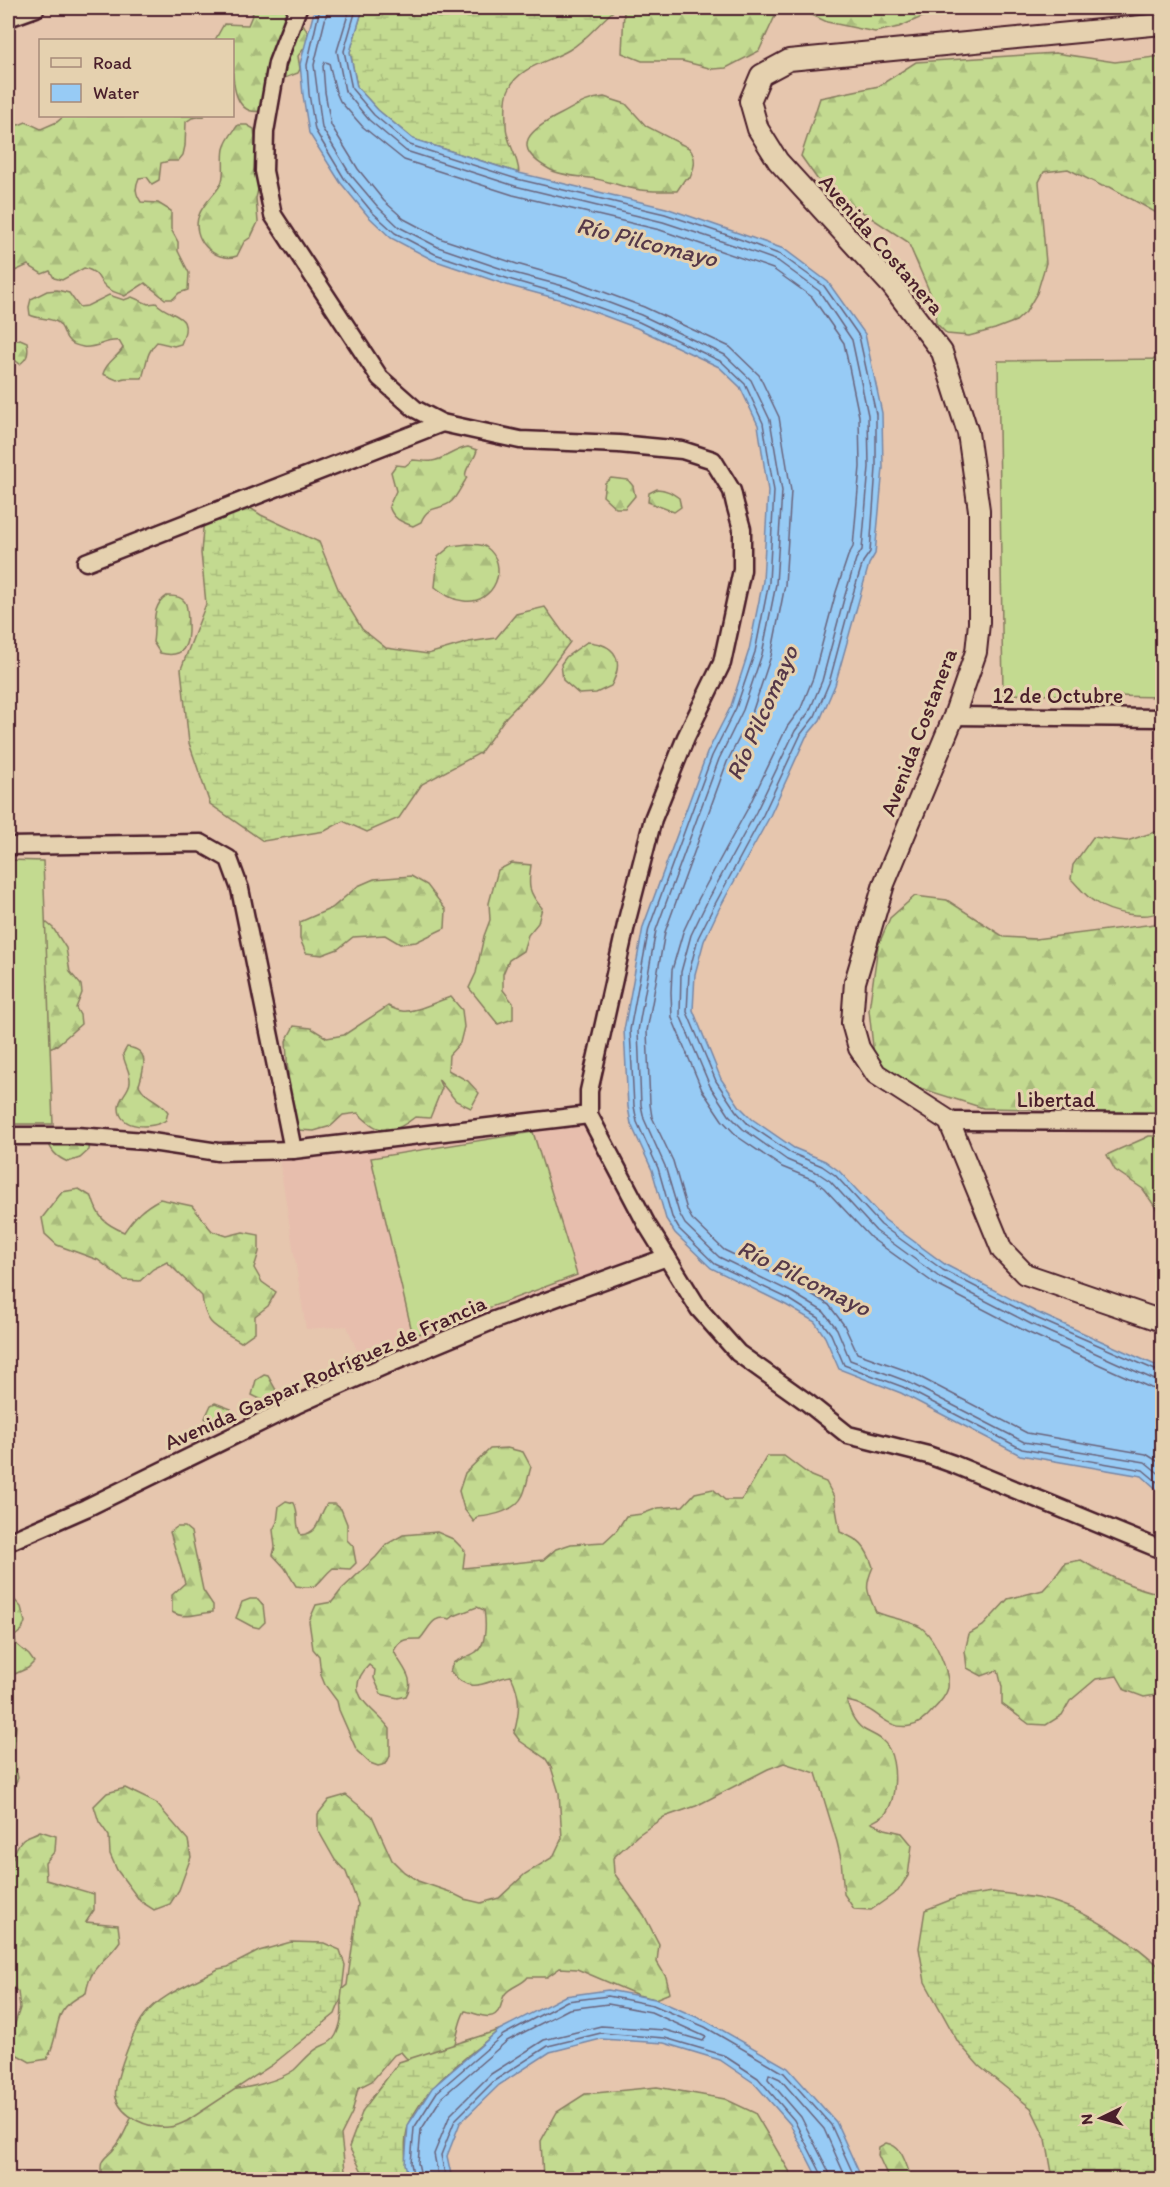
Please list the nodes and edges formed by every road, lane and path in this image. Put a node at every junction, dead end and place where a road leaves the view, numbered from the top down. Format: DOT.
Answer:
graph roads {
  1 [pos="36,8"];
  2 [pos="298,8"];
  3 [pos="8,18"];
  4 [pos="1162,24"];
  5 [pos="442,423"];
  6 [pos="86,562"];
  7 [pos="954,717"];
  8 [pos="1162,718"];
  9 [pos="8,846"];
  10 [pos="589,1115"];
  11 [pos="949,1121"];
  12 [pos="1162,1122"];
  13 [pos="8,1136"];
  14 [pos="293,1150"];
  15 [pos="667,1257"];
  16 [pos="1162,1321"];
  17 [pos="8,1542"];
  18 [pos="1162,1550"];
  1 -- 3 [label="street"];
  2 -- 5 [label="street"];
  4 -- 7 [label="street, Avenida Costanera"];
  5 -- 6 [label="street"];
  5 -- 10 [label="street"];
  7 -- 8 [label="street, 12 de Octubre"];
  7 -- 11 [label="street, Avenida Costanera"];
  9 -- 14 [label="street"];
  10 -- 14 [label="street"];
  10 -- 15 [label="street"];
  11 -- 12 [label="street, Libertad"];
  11 -- 16 [label="street"];
  13 -- 14 [label="street"];
  15 -- 17 [label="street, Avenida Gaspar Rodríguez de Francia"];
  15 -- 18 [label="street"];
}
